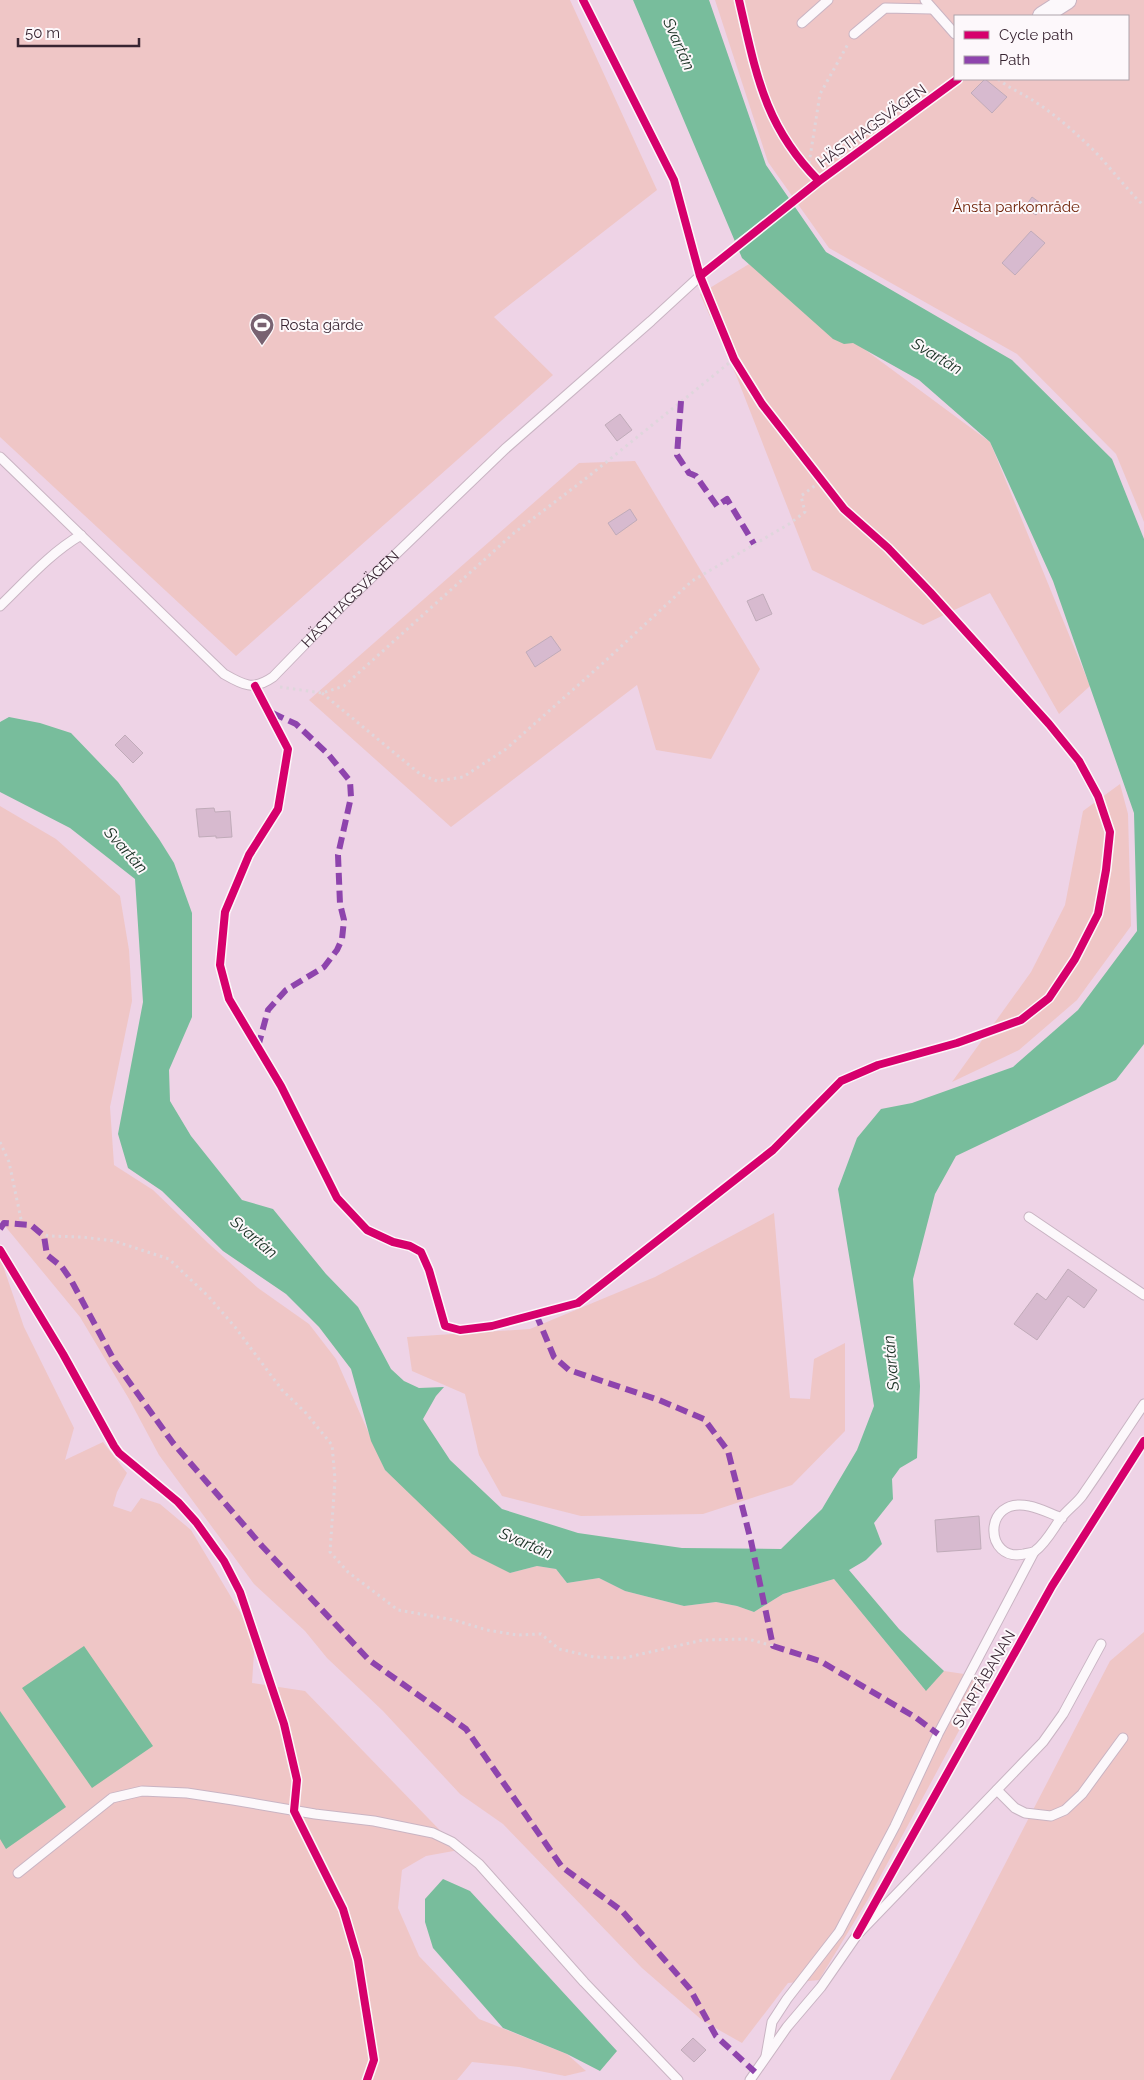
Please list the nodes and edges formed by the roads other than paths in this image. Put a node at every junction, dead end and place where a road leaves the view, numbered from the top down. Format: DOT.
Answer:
graph roads {
  1 [pos="828,0"];
  2 [pos="925,0"];
  3 [pos="1067,0"];
  4 [pos="932,10"];
  5 [pos="1044,15"];
  6 [pos="802,23"];
  7 [pos="954,33"];
  8 [pos="854,34"];
  9 [pos="700,276"];
  10 [pos="0,457"];
  11 [pos="81,535"];
  12 [pos="0,606"];
  13 [pos="1029,1217"];
  14 [pos="1144,1295"];
  15 [pos="1144,1404"];
  16 [pos="1062,1518"];
  17 [pos="1034,1552"];
  18 [pos="1101,1644"];
  19 [pos="1123,1738"];
  20 [pos="996,1790"];
  21 [pos="18,1873"];
  22 [pos="766,2056"];
  23 [pos="678,2080"];
  24 [pos="750,2080"];
  1 -- 6 [label="lane"];
  2 -- 4 [label="lane"];
  3 -- 5 [label="street"];
  4 -- 7 [label="lane"];
  4 -- 8 [label="lane"];
  9 -- 11 [label="lane, HÄSTHAGSVÄGEN"];
  10 -- 11 [label="lane"];
  11 -- 12 [label="lane"];
  13 -- 14 [label="lane"];
  15 -- 16 [label="lane"];
  16 -- 17 [label="lane"];
  16 -- 17 [label="lane"];
  17 -- 22 [label="lane"];
  18 -- 20 [label="lane"];
  19 -- 20 [label="lane"];
  20 -- 22 [label="lane"];
  21 -- 23 [label="lane"];
  22 -- 24 [label="lane"];
}
